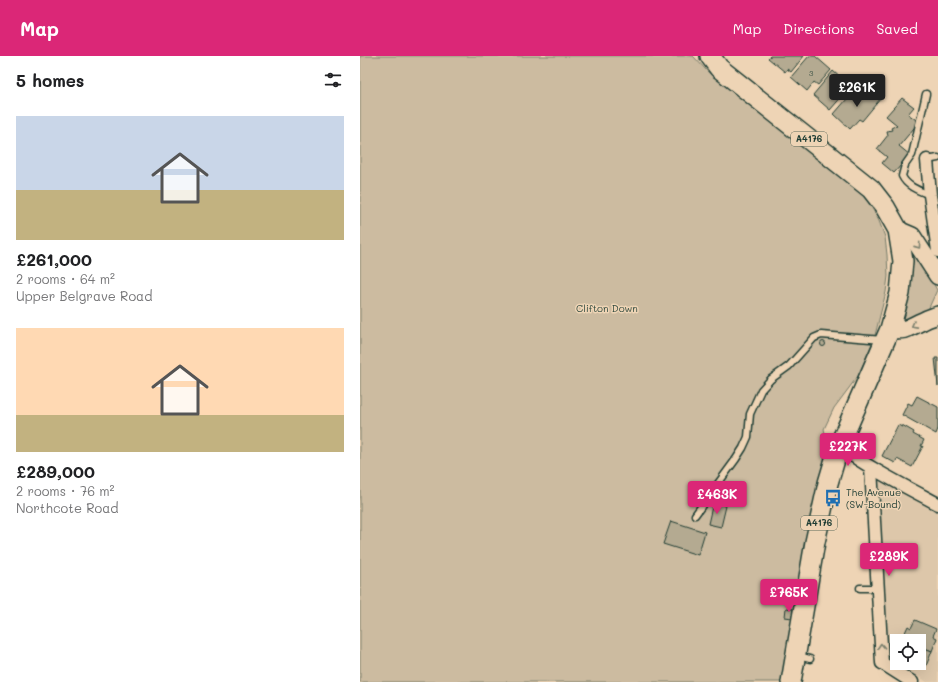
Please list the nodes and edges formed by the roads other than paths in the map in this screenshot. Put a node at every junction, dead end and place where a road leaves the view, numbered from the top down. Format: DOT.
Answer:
graph roads {
  1 [pos="710,56"];
  2 [pos="926,94"];
  3 [pos="932,159"];
  4 [pos="930,195"];
  5 [pos="898,230"];
  6 [pos="938,251"];
  7 [pos="936,267"];
  8 [pos="938,315"];
  9 [pos="887,334"];
  10 [pos="839,446"];
  11 [pos="871,468"];
  12 [pos="938,504"];
  13 [pos="695,515"];
  14 [pos="860,588"];
  15 [pos="878,588"];
  16 [pos="791,682"];
  17 [pos="912,682"];
  1 -- 5 [label="main road, A4176"];
  2 -- 4 [label="lane"];
  3 -- 4 [label="street"];
  4 -- 6 [label="street"];
  5 -- 7 [label="main road, one-way"];
  5 -- 9 [label="main road, A4176"];
  8 -- 9 [label="main road, one-way"];
  9 -- 10 [label="main road, A4176"];
  9 -- 13 [label="lane"];
  10 -- 11 [label="street"];
  10 -- 16 [label="main road, A4176"];
  11 -- 12 [label="street"];
  11 -- 15 [label="street"];
  14 -- 15 [label="lane"];
  17 -- 15 [label="street, one-way"];
}
